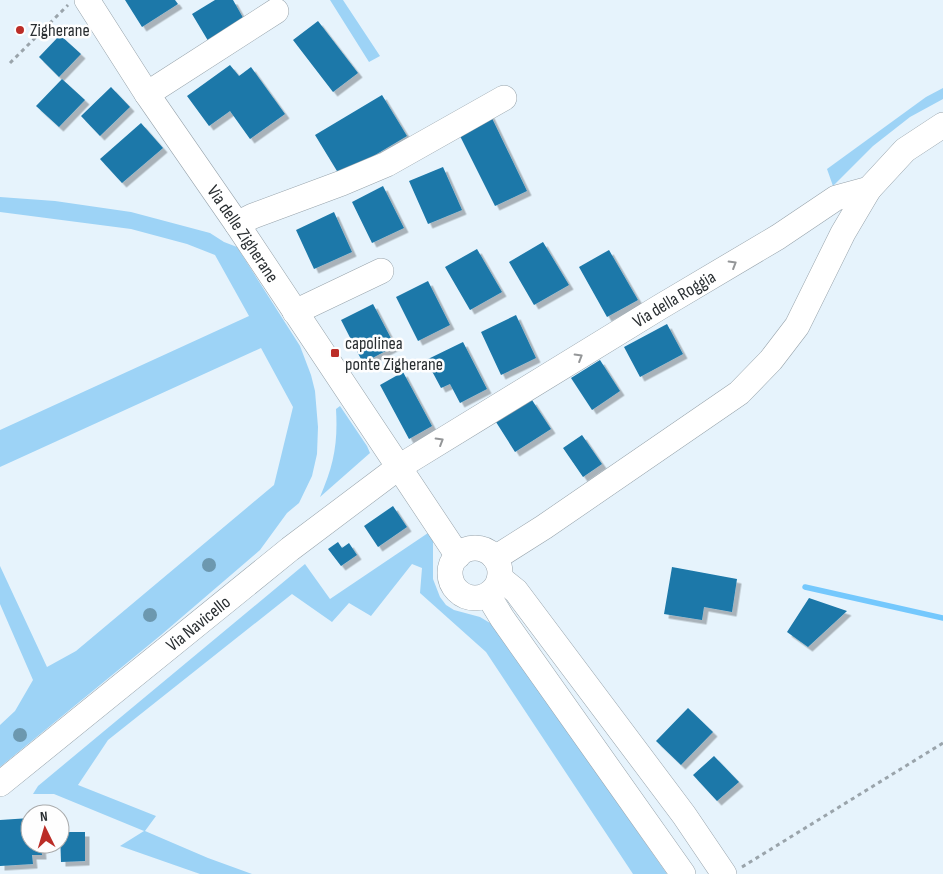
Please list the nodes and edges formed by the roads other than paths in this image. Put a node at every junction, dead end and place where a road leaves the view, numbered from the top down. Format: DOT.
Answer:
graph roads {
  1 [pos="80,0"];
  2 [pos="276,11"];
  3 [pos="147,94"];
  4 [pos="504,98"];
  5 [pos="943,125"];
  6 [pos="868,189"];
  7 [pos="237,224"];
  8 [pos="380,271"];
  9 [pos="295,312"];
  10 [pos="399,467"];
  11 [pos="458,556"];
  12 [pos="494,577"];
  13 [pos="0,784"];
  14 [pos="731,872"];
  15 [pos="683,874"];
  1 -- 3 [label="street, Via delle Zigherane"];
  2 -- 3 [label="street"];
  3 -- 7 [label="street, Via delle Zigherane"];
  4 -- 7 [label="street"];
  5 -- 6 [label="street"];
  10 -- 6 [label="street, Via della Roggia, one-way"];
  6 -- 12 [label="street"];
  7 -- 9 [label="street, Via delle Zigherane"];
  8 -- 9 [label="street"];
  9 -- 10 [label="street, Via delle Zigherane"];
  10 -- 11 [label="street, Via delle Zigherane"];
  10 -- 13 [label="street, Via Navicello"];
  11 -- 12 [label="street"];
  11 -- 12 [label="street"];
  12 -- 14 [label="street"];
  12 -- 15 [label="street"];
}
